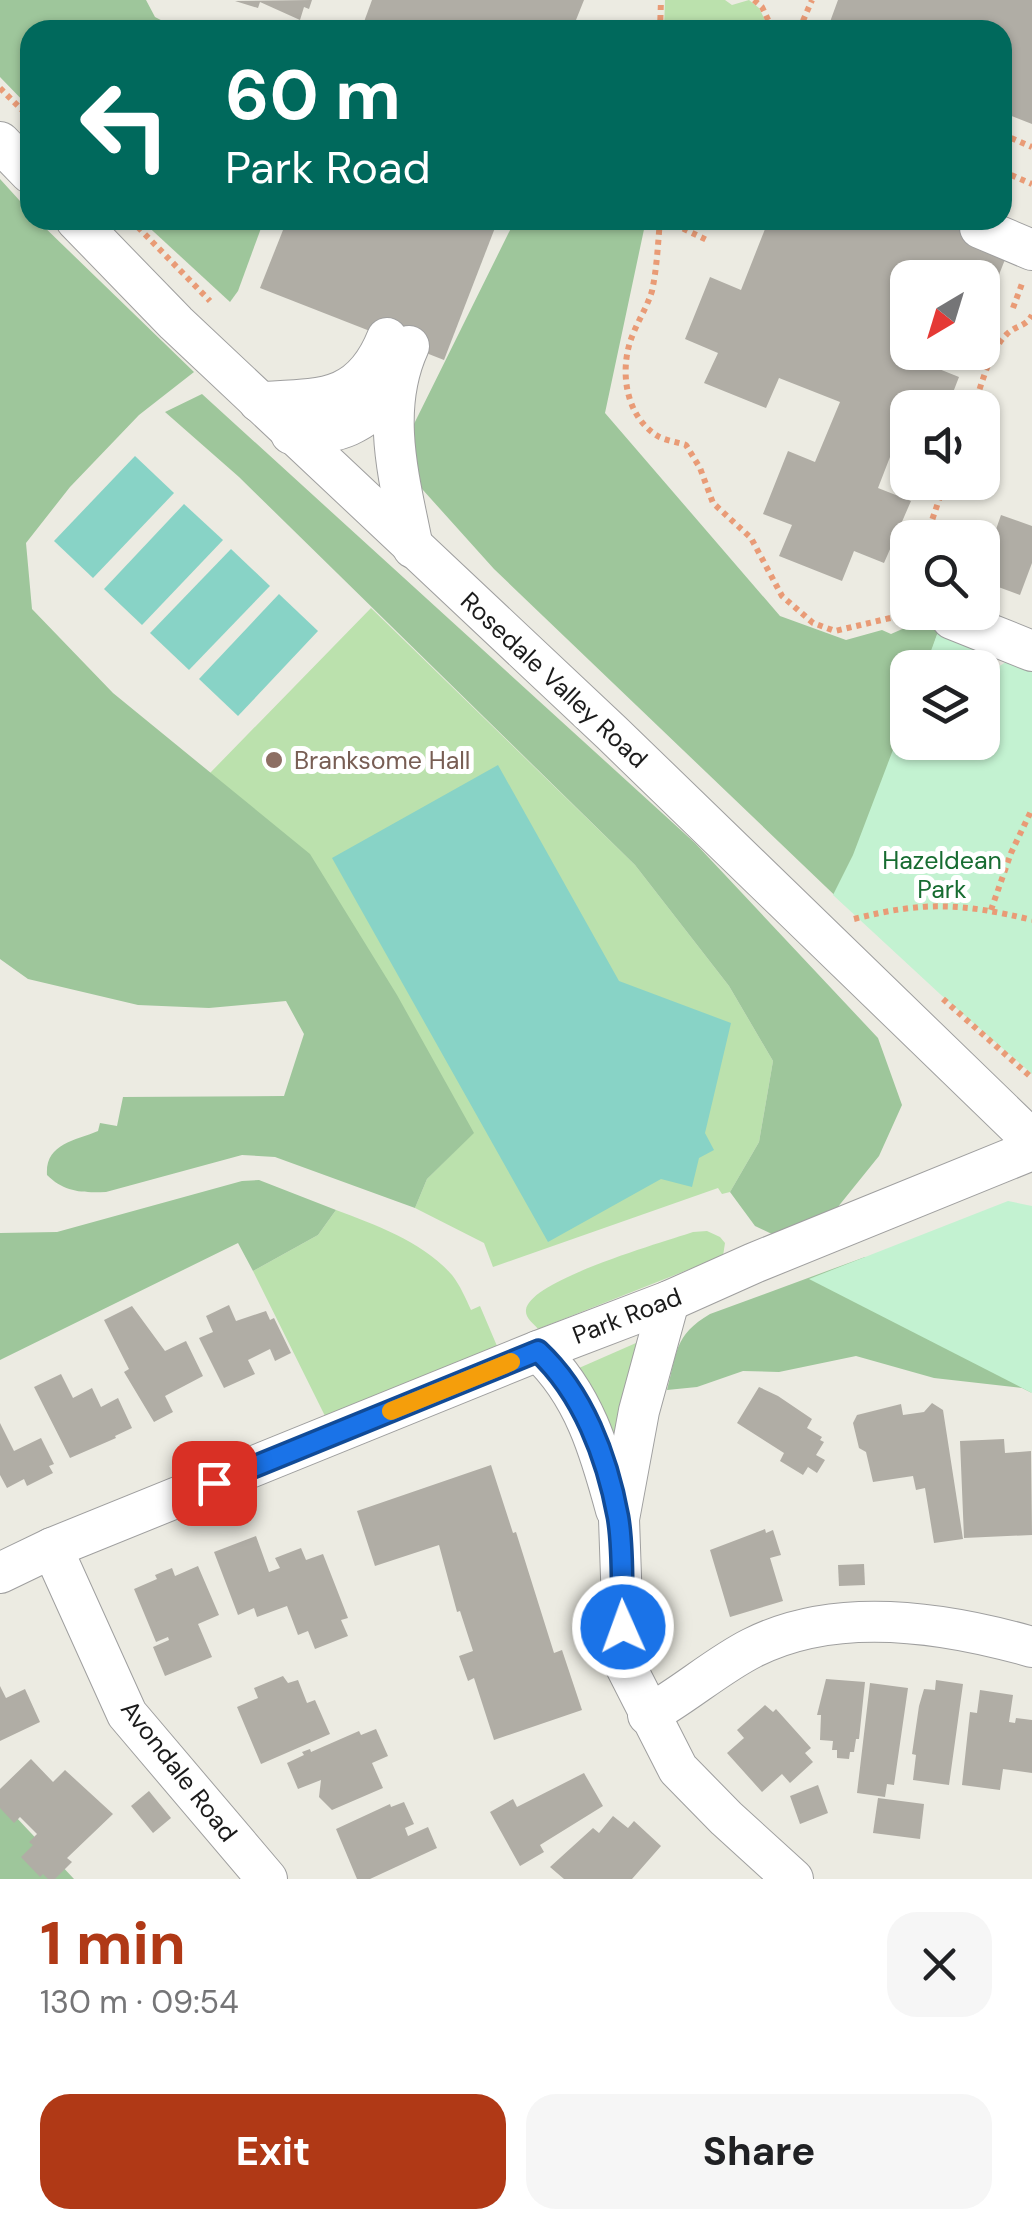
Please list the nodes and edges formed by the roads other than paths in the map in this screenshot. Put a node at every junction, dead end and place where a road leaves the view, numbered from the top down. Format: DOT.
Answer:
graph roads {
  1 [pos="0,142"];
  2 [pos="20,162"];
  3 [pos="86,230"];
  4 [pos="983,230"];
  5 [pos="1028,265"];
  6 [pos="395,391"];
  7 [pos="259,402"];
  8 [pos="291,434"];
  9 [pos="413,548"];
  10 [pos="980,630"];
  11 [pos="1032,651"];
  12 [pos="1032,1140"];
  13 [pos="1032,1150"];
  14 [pos="670,1301"];
  15 [pos="538,1351"];
  16 [pos="618,1519"];
  17 [pos="52,1548"];
  18 [pos="0,1574"];
  19 [pos="1032,1647"];
  20 [pos="648,1715"];
  21 [pos="267,1879"];
  22 [pos="793,1879"];
  1 -- 2 [label="street"];
  3 -- 7 [label="street, Rosedale Valley Road"];
  4 -- 5 [label="street"];
  6 -- 7 [label="street"];
  6 -- 8 [label="street"];
  6 -- 9 [label="street"];
  7 -- 8 [label="street, Rosedale Valley Road"];
  8 -- 9 [label="street, Rosedale Valley Road"];
  9 -- 12 [label="street, Rosedale Valley Road"];
  10 -- 11 [label="street"];
  13 -- 14 [label="street, Park Road"];
  14 -- 15 [label="street, Park Road"];
  14 -- 16 [label="street"];
  15 -- 16 [label="street"];
  15 -- 17 [label="street, Park Road"];
  16 -- 20 [label="street"];
  17 -- 18 [label="street, Park Road"];
  17 -- 21 [label="street, Avondale Road"];
  19 -- 20 [label="street"];
  20 -- 22 [label="street"];
}
